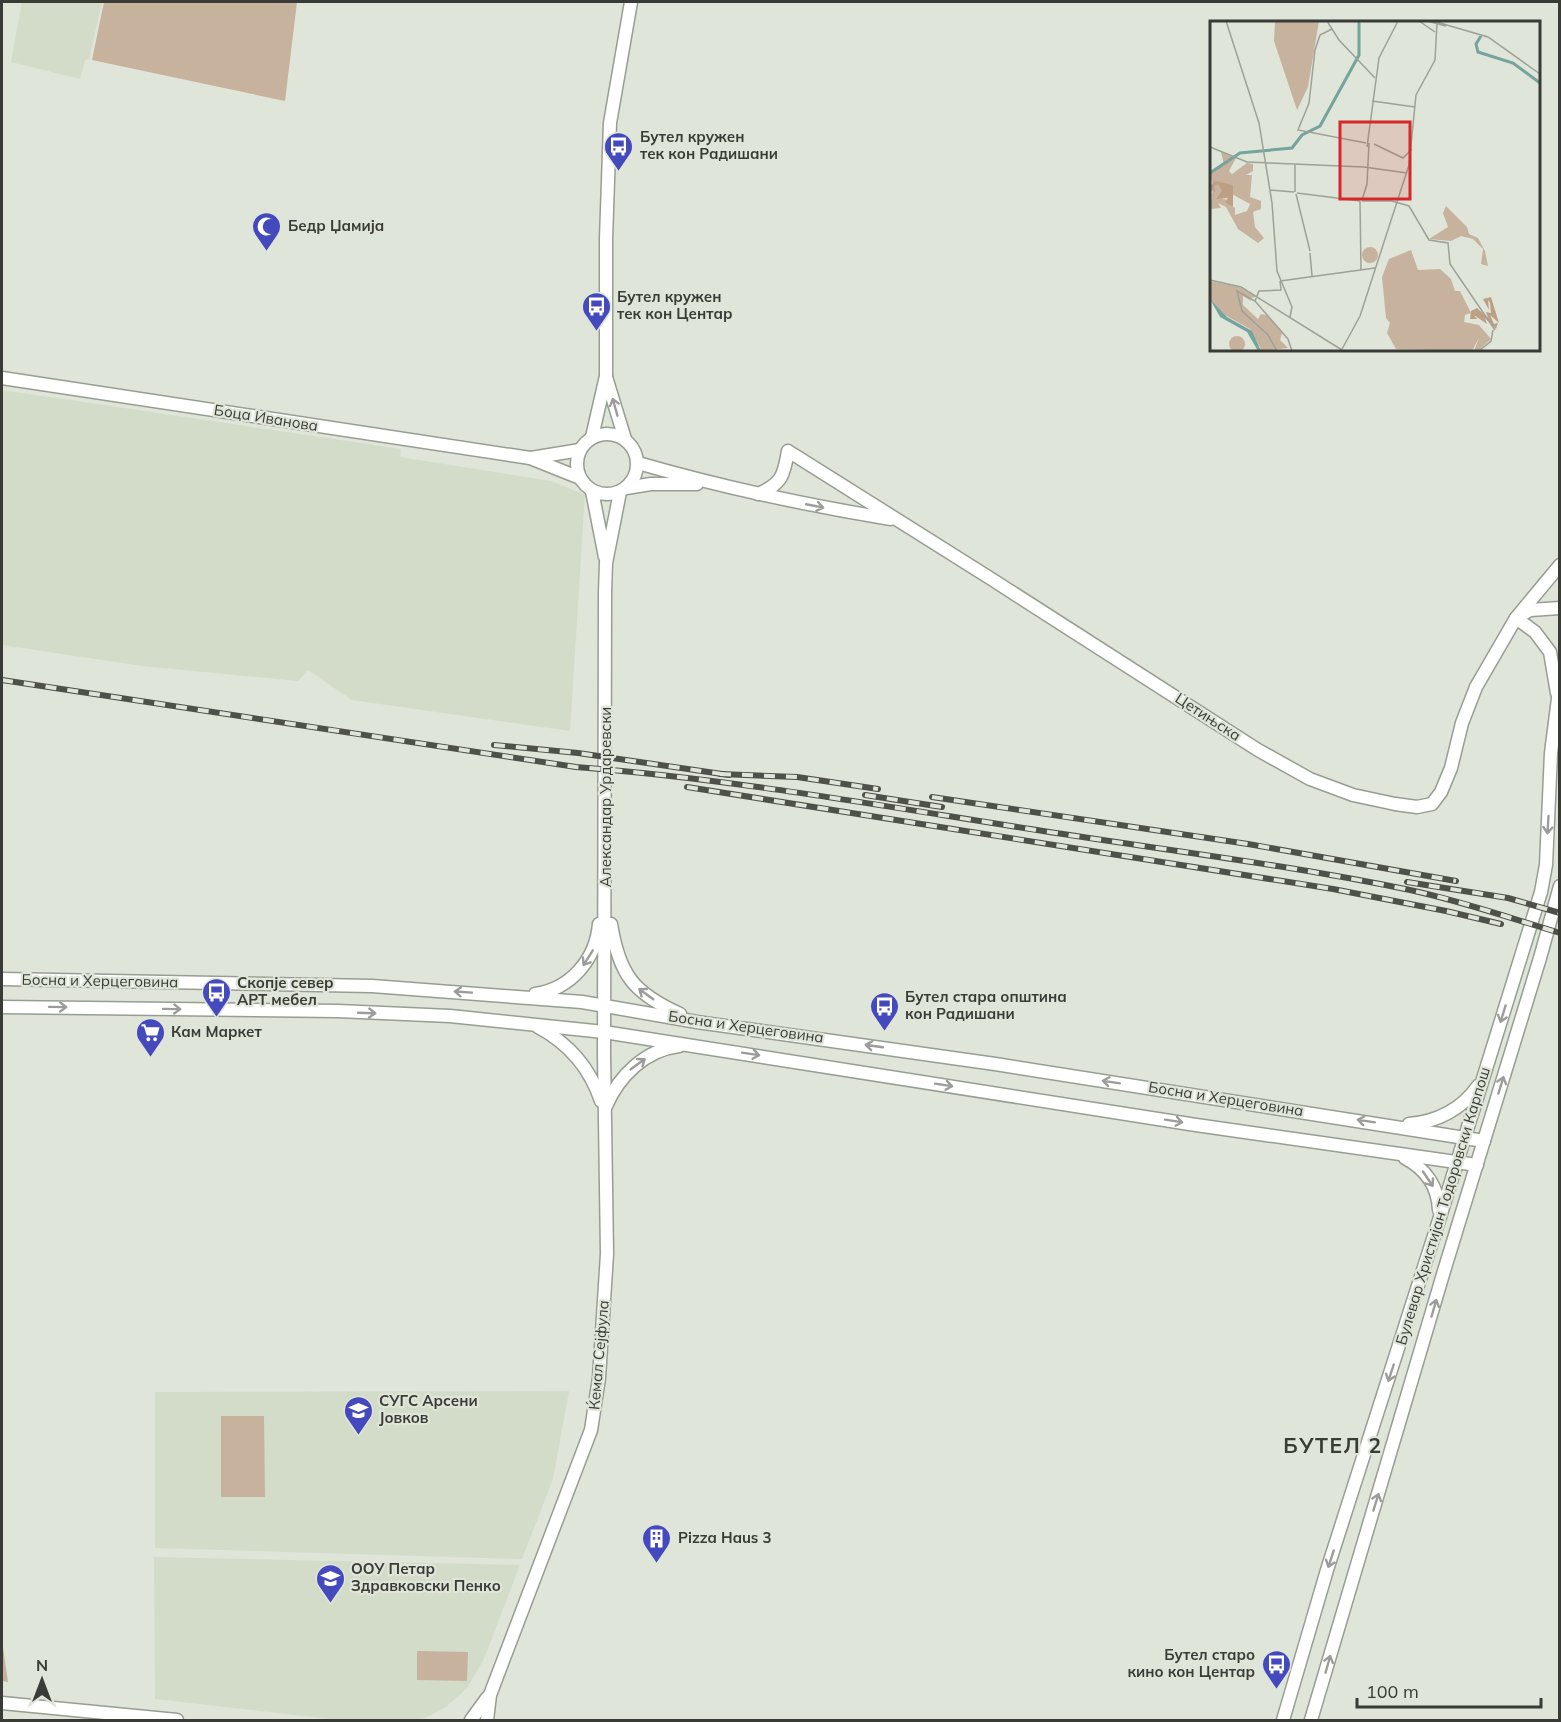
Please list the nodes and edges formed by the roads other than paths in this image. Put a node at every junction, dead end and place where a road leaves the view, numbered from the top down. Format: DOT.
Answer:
graph roads {
  1 [pos="631,2"];
  2 [pos="606,376"];
  3 [pos="2,378"];
  4 [pos="592,437"];
  5 [pos="625,439"];
  6 [pos="580,450"];
  7 [pos="530,458"];
  8 [pos="638,463"];
  9 [pos="580,478"];
  10 [pos="713,484"];
  11 [pos="592,490"];
  12 [pos="623,490"];
  13 [pos="758,494"];
  14 [pos="898,520"];
  15 [pos="606,563"];
  16 [pos="1560,565"];
  17 [pos="1560,608"];
  18 [pos="1516,618"];
  19 [pos="1560,683"];
  20 [pos="1557,698"];
  21 [pos="606,882"];
  22 [pos="1560,886"];
  23 [pos="2,979"];
  24 [pos="521,996"];
  25 [pos="605,1005"];
  26 [pos="2,1007"];
  27 [pos="698,1022"];
  28 [pos="532,1023"];
  29 [pos="604,1032"];
  30 [pos="694,1045"];
  31 [pos="1483,1077"];
  32 [pos="605,1110"];
  33 [pos="1393,1125"];
  34 [pos="1465,1137"];
  35 [pos="1484,1141"];
  36 [pos="1396,1154"];
  37 [pos="1457,1162"];
  38 [pos="1477,1165"];
  39 [pos="1440,1217"];
  40 [pos="490,1695"];
  41 [pos="2,1703"];
  42 [pos="177,1720"];
  43 [pos="471,1720"];
  44 [pos="487,1720"];
  45 [pos="1283,1720"];
  46 [pos="1311,1720"];
  1 -- 2 [label="street"];
  2 -- 4 [label="street"];
  5 -- 2 [label="street, one-way"];
  3 -- 7 [label="street, Боца Иванова"];
  4 -- 5 [label="street"];
  4 -- 6 [label="street"];
  5 -- 8 [label="street"];
  6 -- 7 [label="street, Боца Иванова"];
  6 -- 9 [label="street"];
  7 -- 9 [label="street, Боца Иванова"];
  8 -- 10 [label="street"];
  8 -- 12 [label="street"];
  9 -- 11 [label="street"];
  10 -- 12 [label="street"];
  10 -- 13 [label="street"];
  11 -- 12 [label="street"];
  11 -- 15 [label="street, Александар Урдаревски"];
  12 -- 15 [label="street, Александар Урдаревски"];
  13 -- 14 [label="street, one-way"];
  13 -- 14 [label="street, Цетињска"];
  14 -- 18 [label="street, Цетињска"];
  15 -- 21 [label="street, Александар Урдаревски"];
  16 -- 18 [label="street"];
  17 -- 18 [label="street"];
  18 -- 20 [label="street"];
  19 -- 20 [label="street, Булевар Христијан Тодоровски Карпош"];
  20 -- 31 [label="street, Булевар Христијан Тодоровски Карпош, one-way"];
  21 -- 24 [label="street, one-way"];
  21 -- 25 [label="street, Александар Урдаревски"];
  27 -- 21 [label="street, one-way"];
  35 -- 22 [label="street, Булевар Христијан Тодоровски Карпош, one-way"];
  24 -- 23 [label="street, Босна и Херцеговина, one-way"];
  24 -- 25 [label="street, Босна и Херцеговина"];
  25 -- 27 [label="street, Босна и Херцеговина"];
  25 -- 29 [label="street, Александар Урдаревски"];
  26 -- 28 [label="street, Босна и Херцеговина, one-way"];
  33 -- 27 [label="street, Босна и Херцеговина, one-way"];
  28 -- 29 [label="street, Босна и Херцеговина"];
  28 -- 32 [label="street"];
  29 -- 30 [label="street, Босна и Херцеговина"];
  29 -- 32 [label="street, Ќемал Сејфула"];
  32 -- 30 [label="street, one-way"];
  30 -- 36 [label="street, Босна и Херцеговина, one-way"];
  31 -- 33 [label="street"];
  31 -- 34 [label="street, Булевар Христијан Тодоровски Карпош"];
  32 -- 40 [label="street, Ќемал Сејфула"];
  33 -- 34 [label="street, Босна и Херцеговина"];
  34 -- 35 [label="street, Босна и Херцеговина"];
  34 -- 37 [label="street, Булевар Христијан Тодоровски Карпош"];
  35 -- 38 [label="street, Булевар Христијан Тодоровски Карпош"];
  36 -- 37 [label="street, Босна и Херцеговина"];
  36 -- 39 [label="street, one-way"];
  37 -- 38 [label="street, Босна и Херцеговина"];
  37 -- 39 [label="street, Булевар Христијан Тодоровски Карпош"];
  46 -- 38 [label="street, Булевар Христијан Тодоровски Карпош, one-way"];
  39 -- 45 [label="street, Булевар Христијан Тодоровски Карпош, one-way"];
  40 -- 43 [label="street, Ќемал Сејфула"];
  40 -- 44 [label="street, Ќемал Сејфула"];
  41 -- 42 [label="street"];
}
